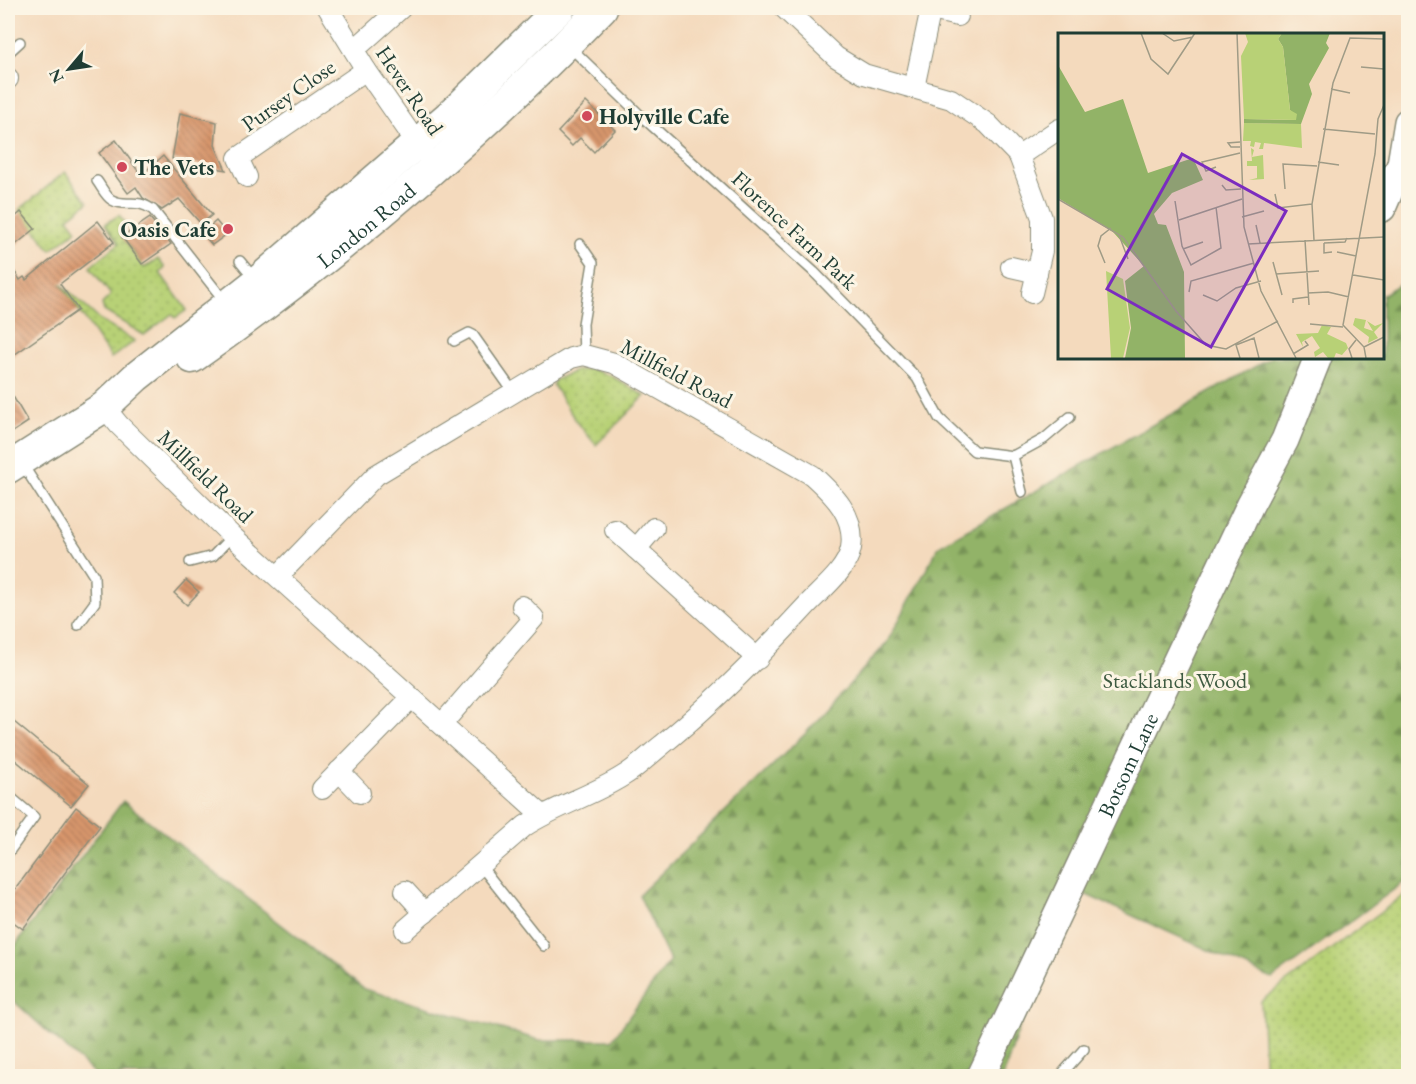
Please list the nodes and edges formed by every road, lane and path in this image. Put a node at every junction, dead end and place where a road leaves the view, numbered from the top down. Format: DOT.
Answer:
graph roads {
  1 [pos="328,8"];
  2 [pos="401,8"];
  3 [pos="602,8"];
  4 [pos="784,8"];
  5 [pos="931,9"];
  6 [pos="958,16"];
  7 [pos="557,28"];
  8 [pos="20,42"];
  9 [pos="354,50"];
  10 [pos="8,52"];
  11 [pos="366,70"];
  12 [pos="914,88"];
  13 [pos="1408,122"];
  14 [pos="1058,130"];
  15 [pos="417,144"];
  16 [pos="1019,156"];
  17 [pos="436,168"];
  18 [pos="247,177"];
  19 [pos="97,181"];
  20 [pos="1383,206"];
  21 [pos="580,244"];
  22 [pos="1011,267"];
  23 [pos="260,285"];
  24 [pos="235,314"];
  25 [pos="454,342"];
  26 [pos="584,355"];
  27 [pos="1318,358"];
  28 [pos="514,393"];
  29 [pos="104,407"];
  30 [pos="1070,417"];
  31 [pos="1013,456"];
  32 [pos="14,464"];
  33 [pos="1022,492"];
  34 [pos="654,528"];
  35 [pos="615,530"];
  36 [pos="232,536"];
  37 [pos="636,549"];
  38 [pos="190,562"];
  39 [pos="278,576"];
  40 [pos="522,606"];
  41 [pos="78,625"];
  42 [pos="758,659"];
  43 [pos="411,698"];
  44 [pos="442,724"];
  45 [pos="339,771"];
  46 [pos="322,789"];
  47 [pos="360,793"];
  48 [pos="8,795"];
  49 [pos="542,815"];
  50 [pos="8,853"];
  51 [pos="480,865"];
  52 [pos="405,891"];
  53 [pos="425,914"];
  54 [pos="405,930"];
  55 [pos="544,946"];
  56 [pos="1084,1049"];
  57 [pos="981,1077"];
  58 [pos="1060,1077"];
  1 -- 9 [label="street, Hever Road"];
  2 -- 9 [label="street"];
  3 -- 7 [label="main road, London Road"];
  4 -- 12 [label="street"];
  5 -- 6 [label="street"];
  5 -- 12 [label="street"];
  7 -- 15 [label="main road, London Road"];
  7 -- 17 [label="main road, London Road"];
  7 -- 31 [label="lane, Florence Farm Park"];
  8 -- 10 [label="lane"];
  9 -- 11 [label="street, Hever Road"];
  11 -- 15 [label="street, Hever Road"];
  11 -- 18 [label="street, Pursey Close"];
  12 -- 16 [label="street"];
  13 -- 20 [label="street"];
  14 -- 16 [label="street"];
  15 -- 17 [label="street, Hever Road"];
  15 -- 23 [label="main road, London Road"];
  16 -- 22 [label="street"];
  17 -- 23 [label="main road, London Road"];
  19 -- 24 [label="lane"];
  21 -- 26 [label="lane"];
  23 -- 24 [label="main road, London Road"];
  24 -- 29 [label="main road, London Road"];
  25 -- 28 [label="lane"];
  26 -- 28 [label="street, Millfield Road"];
  26 -- 42 [label="street, Millfield Road"];
  27 -- 57 [label="street, Botsom Lane"];
  28 -- 39 [label="street, Millfield Road"];
  29 -- 32 [label="main road, London Road"];
  29 -- 36 [label="street, Millfield Road"];
  30 -- 31 [label="lane"];
  31 -- 33 [label="lane"];
  32 -- 41 [label="lane"];
  34 -- 37 [label="street"];
  35 -- 37 [label="street"];
  36 -- 38 [label="lane"];
  36 -- 39 [label="street, Millfield Road"];
  37 -- 42 [label="street"];
  39 -- 43 [label="street, Millfield Road"];
  40 -- 44 [label="street"];
  42 -- 49 [label="street, Millfield Road"];
  43 -- 44 [label="street, Millfield Road"];
  43 -- 45 [label="street"];
  44 -- 49 [label="street, Millfield Road"];
  45 -- 46 [label="street"];
  45 -- 47 [label="street"];
  48 -- 50 [label="lane"];
  49 -- 51 [label="street, Millfield Road"];
  51 -- 53 [label="street, Millfield Road"];
  51 -- 55 [label="lane"];
  52 -- 53 [label="street"];
  53 -- 54 [label="street, Millfield Road"];
  56 -- 58 [label="lane"];
}
